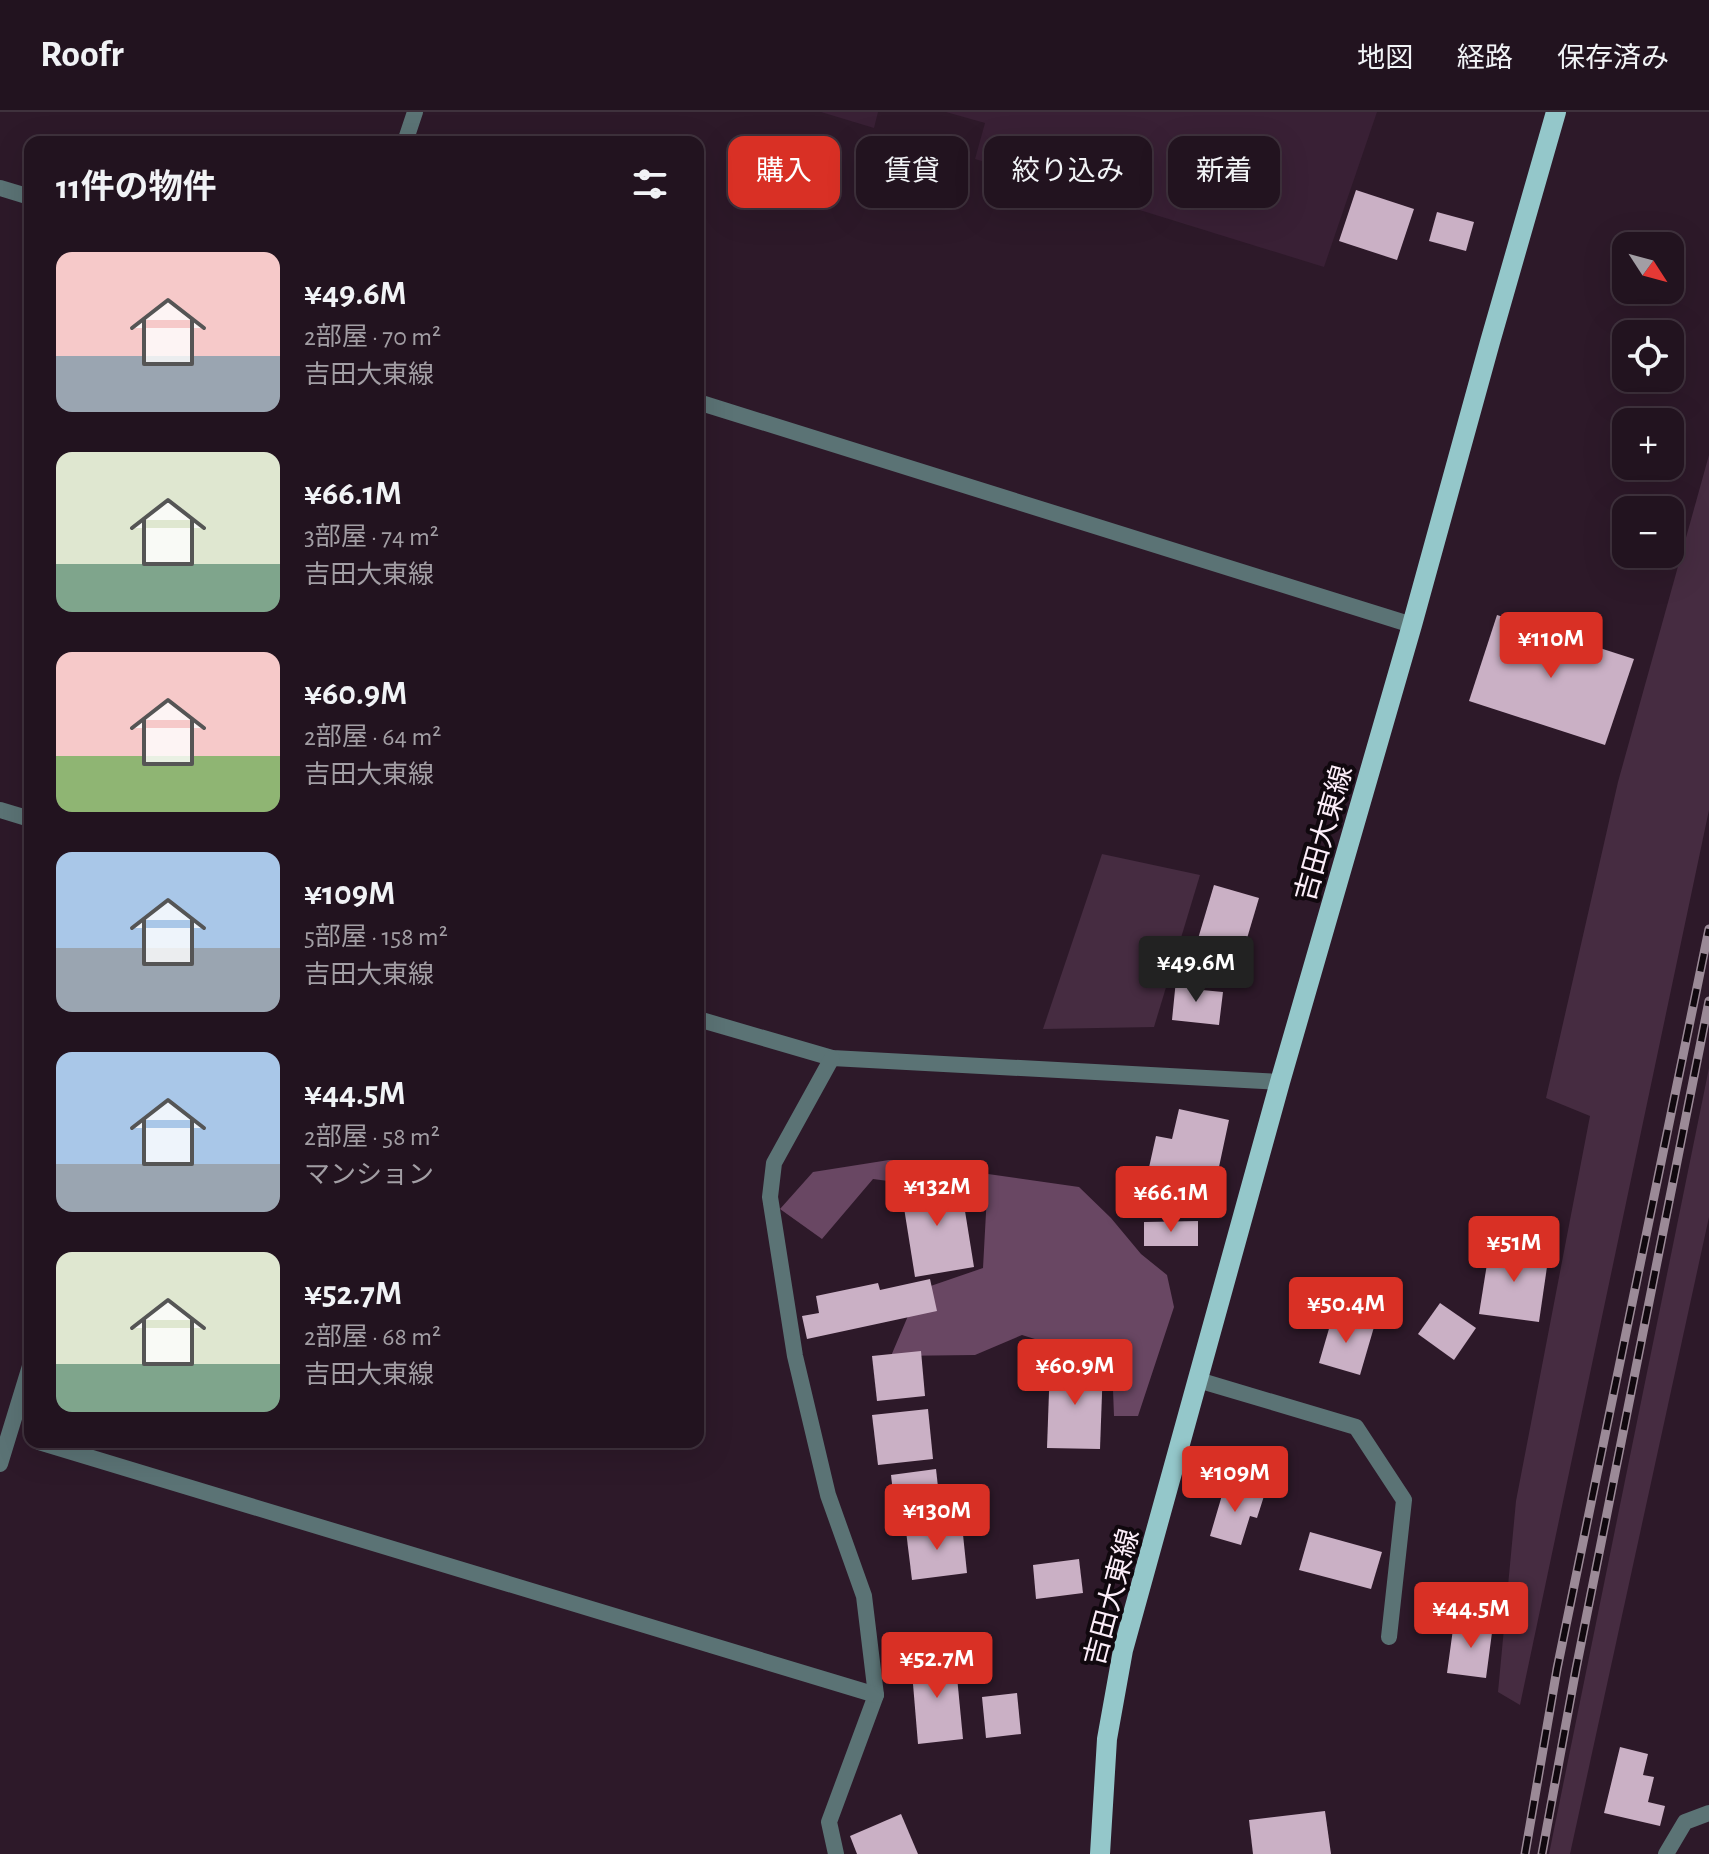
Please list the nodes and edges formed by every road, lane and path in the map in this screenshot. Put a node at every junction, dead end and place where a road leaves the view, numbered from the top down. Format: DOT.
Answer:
graph roads {
  1 [pos="415,112"];
  2 [pos="1556,112"];
  3 [pos="407,136"];
  4 [pos="0,188"];
  5 [pos="24,195"];
  6 [pos="704,404"];
  7 [pos="1412,625"];
  8 [pos="0,810"];
  9 [pos="24,817"];
  10 [pos="704,1021"];
  11 [pos="832,1058"];
  12 [pos="1280,1082"];
  13 [pos="1198,1380"];
  14 [pos="24,1381"];
  15 [pos="4,1432"];
  16 [pos="24,1437"];
  17 [pos="59,1448"];
  18 [pos="0,1464"];
  19 [pos="1389,1637"];
  20 [pos="876,1695"];
  21 [pos="1709,1813"];
  22 [pos="836,1854"];
  23 [pos="1100,1854"];
  24 [pos="1666,1854"];
  1 -- 3 [label="street"];
  2 -- 7 [label="main road, 吉田大東線"];
  4 -- 5 [label="street"];
  6 -- 7 [label="street"];
  7 -- 12 [label="main road, 吉田大東線"];
  8 -- 9 [label="street"];
  10 -- 11 [label="street"];
  11 -- 12 [label="street"];
  11 -- 20 [label="street"];
  12 -- 13 [label="main road, 吉田大東線"];
  13 -- 19 [label="street"];
  13 -- 23 [label="main road, 吉田大東線"];
  14 -- 15 [label="street"];
  15 -- 16 [label="street"];
  15 -- 18 [label="street"];
  17 -- 20 [label="street"];
  20 -- 22 [label="street"];
  21 -- 24 [label="street"];
}
